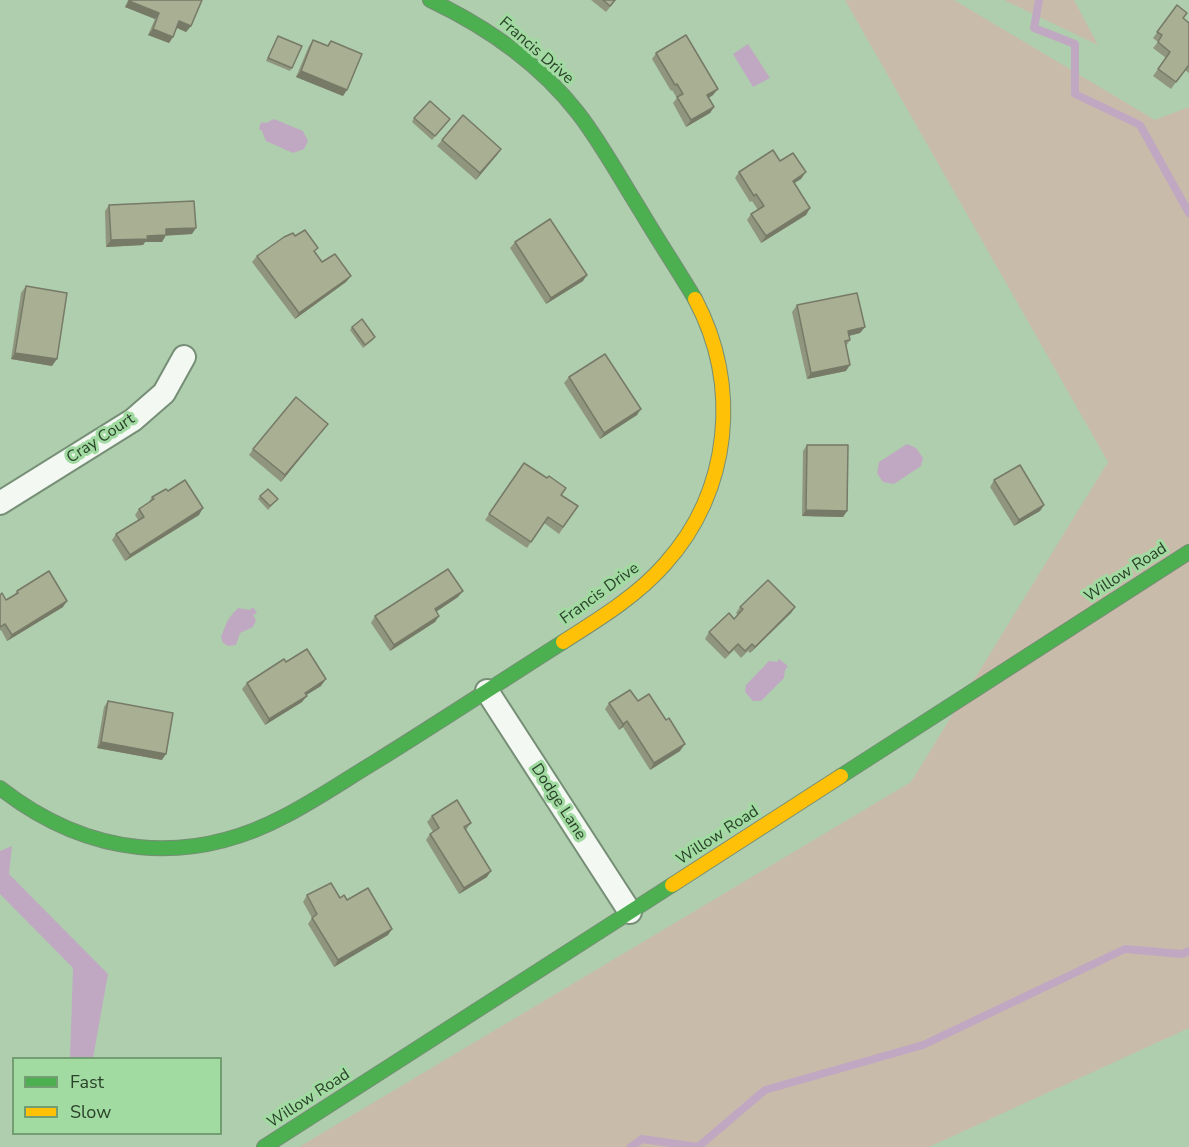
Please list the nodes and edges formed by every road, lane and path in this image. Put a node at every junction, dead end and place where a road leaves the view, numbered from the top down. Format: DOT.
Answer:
graph roads {
  1 [pos="430,0"];
  2 [pos="184,357"];
  3 [pos="0,503"];
  4 [pos="1189,552"];
  5 [pos="487,691"];
  6 [pos="0,788"];
  7 [pos="630,912"];
  8 [pos="264,1147"];
  1 -- 5 [label="street, Francis Drive"];
  2 -- 3 [label="street, Cray Court"];
  4 -- 7 [label="street, Willow Road"];
  5 -- 6 [label="street, Francis Drive"];
  5 -- 7 [label="street, Dodge Lane"];
  7 -- 8 [label="street, Willow Road"];
}
